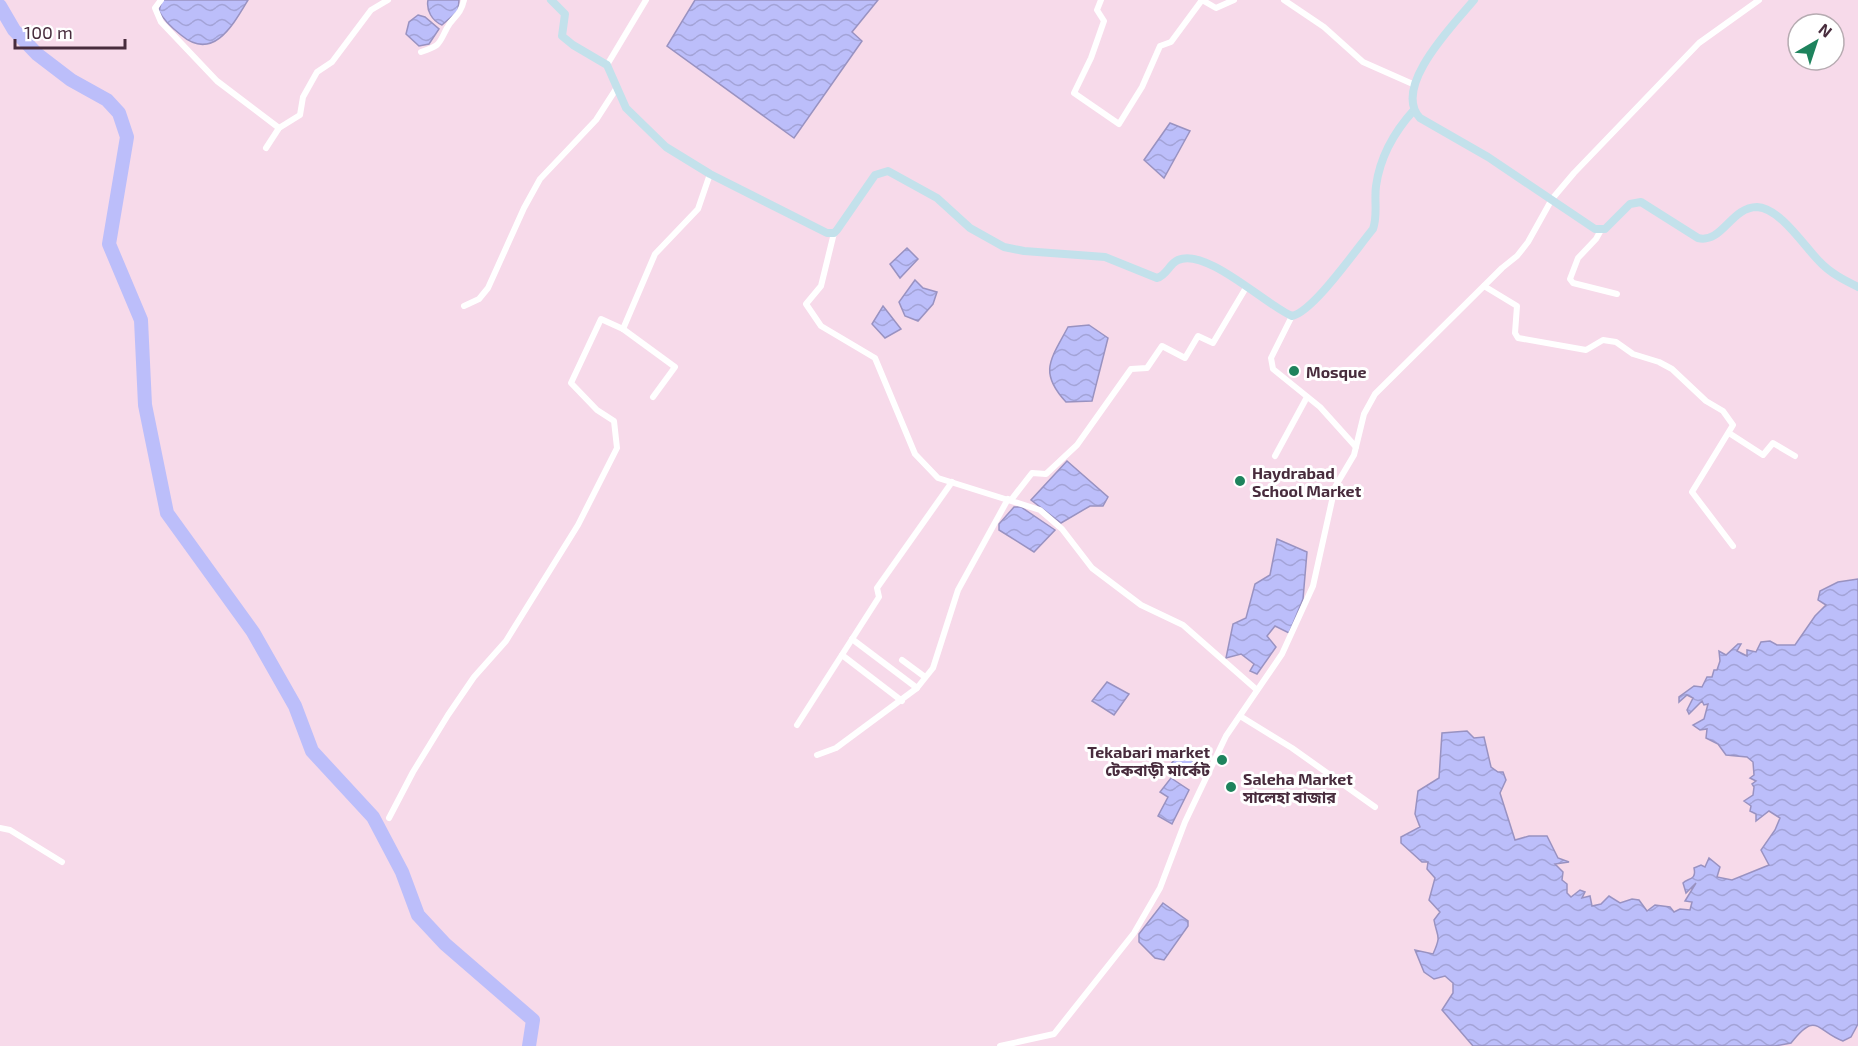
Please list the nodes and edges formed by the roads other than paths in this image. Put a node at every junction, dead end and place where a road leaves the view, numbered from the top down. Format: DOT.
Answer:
graph roads {
  1 [pos="160,0"];
  2 [pos="388,0"];
  3 [pos="464,0"];
  4 [pos="551,0"];
  5 [pos="646,0"];
  6 [pos="1101,0"];
  7 [pos="1202,0"];
  8 [pos="1234,0"];
  9 [pos="1284,0"];
  10 [pos="1474,0"];
  11 [pos="1759,0"];
  12 [pos="421,52"];
  13 [pos="607,65"];
  14 [pos="1415,85"];
  15 [pos="616,89"];
  16 [pos="1414,110"];
  17 [pos="279,128"];
  18 [pos="266,148"];
  19 [pos="710,174"];
  20 [pos="1552,199"];
  21 [pos="1601,230"];
  22 [pos="834,233"];
  23 [pos="1247,286"];
  24 [pos="1484,286"];
  25 [pos="1858,287"];
  26 [pos="1617,294"];
  27 [pos="464,306"];
  28 [pos="1293,316"];
  29 [pos="623,329"];
  30 [pos="653,397"];
  31 [pos="1307,397"];
  32 [pos="1729,433"];
  33 [pos="1356,447"];
  34 [pos="1275,456"];
  35 [pos="1795,456"];
  36 [pos="952,482"];
  37 [pos="1010,500"];
  38 [pos="1733,546"];
  39 [pos="852,639"];
  40 [pos="842,655"];
  41 [pos="902,660"];
  42 [pos="925,678"];
  43 [pos="917,688"];
  44 [pos="1257,690"];
  45 [pos="902,701"];
  46 [pos="1240,716"];
  47 [pos="797,725"];
  48 [pos="817,755"];
  49 [pos="1375,807"];
  50 [pos="389,818"];
  51 [pos="0,828"];
  52 [pos="62,862"];
  53 [pos="1000,1046"];
  1 -- 17 [label="street"];
  2 -- 17 [label="street"];
  3 -- 12 [label="street"];
  4 -- 13 [label="street"];
  5 -- 13 [label="street"];
  6 -- 7 [label="street"];
  7 -- 8 [label="street"];
  9 -- 14 [label="street"];
  10 -- 14 [label="street"];
  11 -- 20 [label="street"];
  13 -- 15 [label="street"];
  14 -- 16 [label="street"];
  15 -- 19 [label="street"];
  15 -- 27 [label="street"];
  16 -- 20 [label="street"];
  16 -- 28 [label="street"];
  17 -- 18 [label="street"];
  19 -- 22 [label="street"];
  19 -- 29 [label="street"];
  20 -- 21 [label="street"];
  20 -- 24 [label="street"];
  21 -- 25 [label="street"];
  21 -- 26 [label="street"];
  22 -- 23 [label="street"];
  22 -- 36 [label="street"];
  23 -- 28 [label="street"];
  23 -- 37 [label="street"];
  24 -- 32 [label="street"];
  24 -- 33 [label="street"];
  28 -- 31 [label="street"];
  29 -- 30 [label="street"];
  29 -- 50 [label="street"];
  31 -- 33 [label="street"];
  31 -- 34 [label="street"];
  32 -- 35 [label="street"];
  32 -- 38 [label="street"];
  33 -- 44 [label="street"];
  36 -- 37 [label="street"];
  36 -- 39 [label="street"];
  37 -- 42 [label="street"];
  37 -- 44 [label="street"];
  39 -- 40 [label="street"];
  39 -- 43 [label="street"];
  40 -- 45 [label="street"];
  40 -- 47 [label="street"];
  41 -- 42 [label="street"];
  42 -- 43 [label="street"];
  43 -- 45 [label="street"];
  44 -- 46 [label="street"];
  45 -- 48 [label="street"];
  46 -- 49 [label="street"];
  46 -- 53 [label="street"];
  51 -- 52 [label="street"];
}
